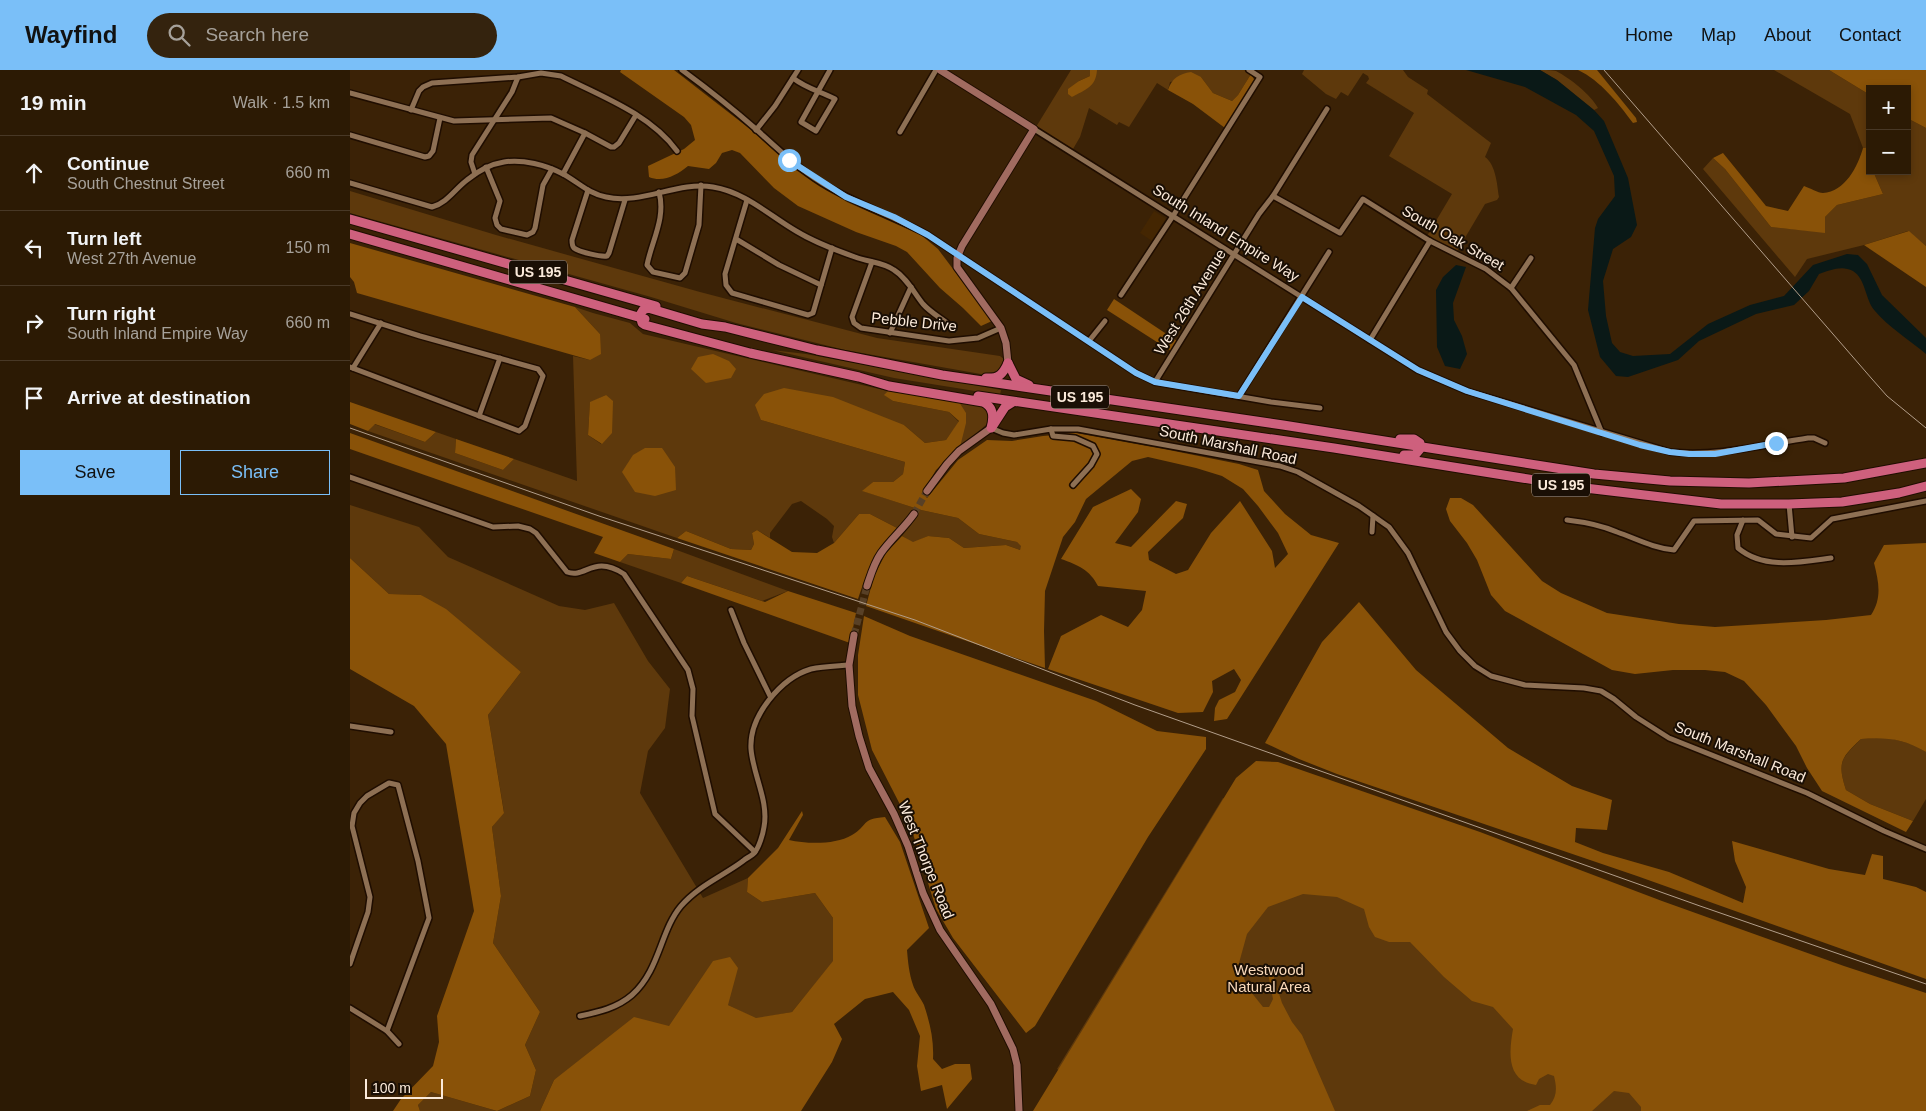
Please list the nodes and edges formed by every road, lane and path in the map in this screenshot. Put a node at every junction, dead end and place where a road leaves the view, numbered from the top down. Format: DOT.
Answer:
graph roads {
  1 [pos="682,70"];
  2 [pos="798,70"];
  3 [pos="830,70"];
  4 [pos="938,70"];
  5 [pos="1249,70"];
  6 [pos="518,77"];
  7 [pos="793,78"];
  8 [pos="820,91"];
  9 [pos="350,93"];
  10 [pos="1327,109"];
  11 [pos="411,110"];
  12 [pos="636,115"];
  13 [pos="440,118"];
  14 [pos="494,119"];
  15 [pos="1034,129"];
  16 [pos="756,130"];
  17 [pos="900,132"];
  18 [pos="586,133"];
  19 [pos="350,135"];
  20 [pos="677,151"];
  21 [pos="486,168"];
  22 [pos="552,169"];
  23 [pos="476,174"];
  24 [pos="563,174"];
  25 [pos="350,183"];
  26 [pos="701,185"];
  27 [pos="588,190"];
  28 [pos="659,192"];
  29 [pos="1273,196"];
  30 [pos="625,200"];
  31 [pos="747,200"];
  32 [pos="1173,216"];
  33 [pos="350,219"];
  34 [pos="350,234"];
  35 [pos="736,239"];
  36 [pos="1430,241"];
  37 [pos="832,248"];
  38 [pos="1329,252"];
  39 [pos="1234,254"];
  40 [pos="957,256"];
  41 [pos="1531,258"];
  42 [pos="872,262"];
  43 [pos="821,285"];
  44 [pos="911,287"];
  45 [pos="1511,288"];
  46 [pos="1120,295"];
  47 [pos="1302,297"];
  48 [pos="350,314"];
  49 [pos="640,318"];
  50 [pos="1105,321"];
  51 [pos="381,323"];
  52 [pos="947,323"];
  53 [pos="725,328"];
  54 [pos="1001,328"];
  55 [pos="890,333"];
  56 [pos="1370,340"];
  57 [pos="1090,341"];
  58 [pos="500,358"];
  59 [pos="879,363"];
  60 [pos="1008,363"];
  61 [pos="352,367"];
  62 [pos="858,377"];
  63 [pos="1155,382"];
  64 [pos="1046,391"];
  65 [pos="1239,396"];
  66 [pos="1014,402"];
  67 [pos="1320,408"];
  68 [pos="479,416"];
  69 [pos="991,428"];
  70 [pos="1051,429"];
  71 [pos="1602,433"];
  72 [pos="1825,443"];
  73 [pos="1420,447"];
  74 [pos="1334,448"];
  75 [pos="1926,463"];
  76 [pos="350,477"];
  77 [pos="1073,485"];
  78 [pos="1926,486"];
  79 [pos="927,491"];
  80 [pos="1926,501"];
  81 [pos="1789,504"];
  82 [pos="914,514"];
  83 [pos="1373,516"];
  84 [pos="1567,520"];
  85 [pos="1743,520"];
  86 [pos="1372,532"];
  87 [pos="1792,537"];
  88 [pos="1831,558"];
  89 [pos="867,586"];
  90 [pos="731,610"];
  91 [pos="854,635"];
  92 [pos="849,665"];
  93 [pos="770,696"];
  94 [pos="350,726"];
  95 [pos="391,732"];
  96 [pos="1926,849"];
  97 [pos="755,852"];
  98 [pos="350,964"];
  99 [pos="350,1008"];
  100 [pos="580,1016"];
  101 [pos="387,1031"];
  102 [pos="399,1044"];
  103 [pos="1019,1111"];
  1 -- 16 [label="street"];
  2 -- 7 [label="street"];
  3 -- 8 [label="street"];
  4 -- 15 [label="street, South Inland Empire Way"];
  4 -- 17 [label="street"];
  5 -- 32 [label="street"];
  6 -- 11 [label="street"];
  6 -- 12 [label="street"];
  6 -- 14 [label="street"];
  7 -- 8 [label="street"];
  7 -- 16 [label="street"];
  8 -- 8 [label="street"];
  9 -- 11 [label="street"];
  10 -- 29 [label="street, West 26th Avenue"];
  11 -- 13 [label="street"];
  12 -- 18 [label="street"];
  12 -- 20 [label="street"];
  13 -- 14 [label="street"];
  13 -- 19 [label="street"];
  14 -- 18 [label="street"];
  14 -- 23 [label="street"];
  15 -- 32 [label="street, South Inland Empire Way"];
  15 -- 40 [label="street"];
  16 -- 40 [label="street"];
  18 -- 24 [label="street"];
  21 -- 22 [label="street"];
  21 -- 22 [label="street"];
  21 -- 23 [label="street"];
  22 -- 24 [label="street"];
  23 -- 25 [label="street"];
  24 -- 27 [label="street"];
  26 -- 28 [label="street"];
  26 -- 28 [label="street"];
  26 -- 31 [label="street"];
  27 -- 30 [label="street"];
  27 -- 30 [label="street"];
  28 -- 30 [label="street"];
  29 -- 36 [label="street, South Oak Street"];
  29 -- 39 [label="street, West 26th Avenue"];
  31 -- 35 [label="street"];
  31 -- 37 [label="street"];
  32 -- 39 [label="street, South Inland Empire Way"];
  32 -- 46 [label="street"];
  33 -- 53 [label="highway, US 195"];
  34 -- 49 [label="highway, US 195"];
  35 -- 43 [label="street"];
  35 -- 43 [label="street"];
  36 -- 45 [label="street, South Oak Street"];
  36 -- 56 [label="street"];
  37 -- 42 [label="street"];
  37 -- 43 [label="street"];
  38 -- 47 [label="street"];
  39 -- 47 [label="street, South Inland Empire Way"];
  39 -- 63 [label="street, West 26th Avenue"];
  40 -- 54 [label="street"];
  40 -- 57 [label="street"];
  41 -- 45 [label="street"];
  42 -- 44 [label="street"];
  42 -- 55 [label="street, Pebble Drive"];
  44 -- 52 [label="street"];
  44 -- 55 [label="street"];
  45 -- 71 [label="street, South Oak Street"];
  47 -- 56 [label="street, South Inland Empire Way"];
  47 -- 65 [label="street"];
  48 -- 51 [label="street"];
  49 -- 53 [label="highway"];
  49 -- 62 [label="highway, US 195"];
  50 -- 57 [label="street"];
  51 -- 58 [label="street"];
  51 -- 61 [label="street"];
  53 -- 59 [label="highway, US 195"];
  54 -- 55 [label="street, Pebble Drive"];
  54 -- 60 [label="street"];
  56 -- 71 [label="street, South Inland Empire Way"];
  57 -- 63 [label="street"];
  58 -- 68 [label="street"];
  58 -- 68 [label="street"];
  59 -- 60 [label="highway"];
  59 -- 64 [label="highway, US 195"];
  60 -- 64 [label="highway"];
  61 -- 68 [label="street"];
  62 -- 66 [label="highway, US 195"];
  62 -- 69 [label="highway"];
  63 -- 65 [label="street"];
  64 -- 73 [label="highway, US 195"];
  65 -- 67 [label="street"];
  66 -- 69 [label="highway"];
  66 -- 74 [label="highway, US 195"];
  69 -- 70 [label="street, South Marshall Road"];
  69 -- 79 [label="street"];
  70 -- 77 [label="street"];
  70 -- 83 [label="street, South Marshall Road"];
  71 -- 72 [label="street, South Inland Empire Way"];
  73 -- 74 [label="highway"];
  73 -- 75 [label="highway, US 195"];
  74 -- 81 [label="highway, US 195"];
  76 -- 97 [label="street"];
  78 -- 81 [label="highway, US 195"];
  80 -- 87 [label="street"];
  81 -- 87 [label="street"];
  82 -- 89 [label="street"];
  83 -- 86 [label="street"];
  83 -- 96 [label="street, South Marshall Road"];
  84 -- 85 [label="street"];
  85 -- 87 [label="street"];
  85 -- 88 [label="street"];
  90 -- 93 [label="street"];
  91 -- 92 [label="street, West Thorpe Road"];
  92 -- 93 [label="street"];
  92 -- 103 [label="street, West Thorpe Road"];
  93 -- 97 [label="street"];
  94 -- 95 [label="street"];
  97 -- 100 [label="street"];
  98 -- 101 [label="street"];
  99 -- 101 [label="street"];
  101 -- 102 [label="street"];
}
